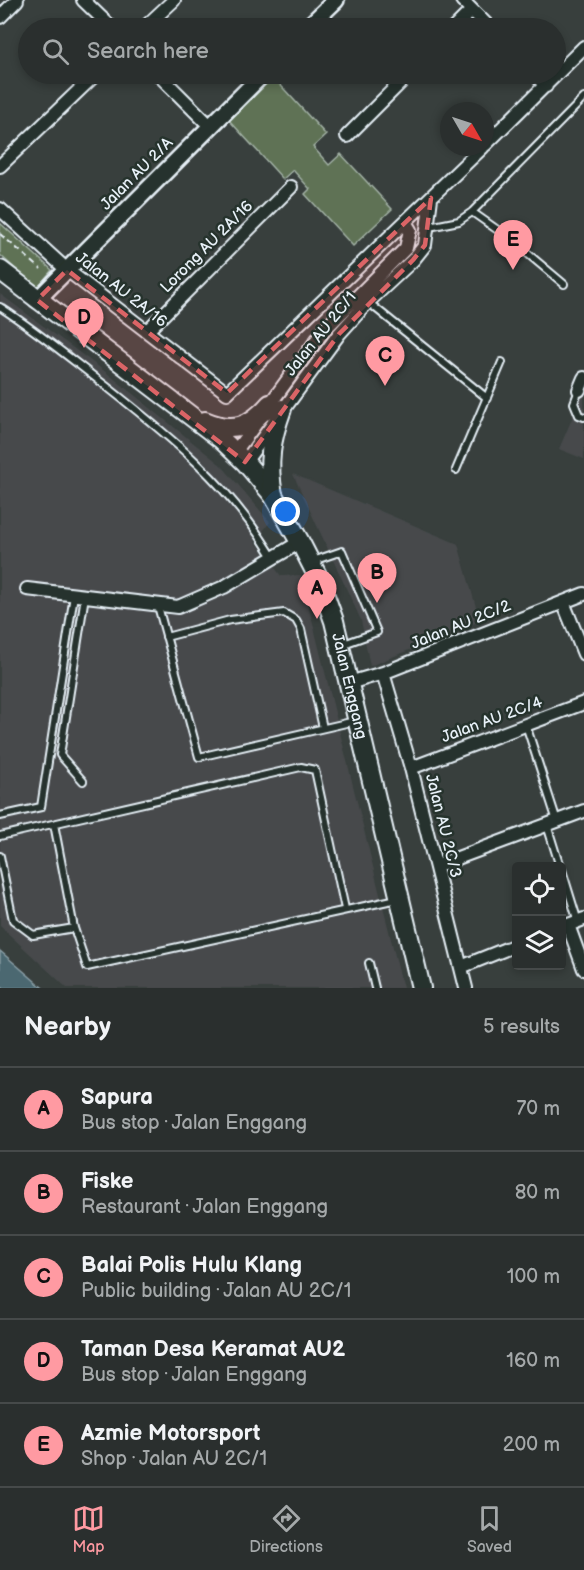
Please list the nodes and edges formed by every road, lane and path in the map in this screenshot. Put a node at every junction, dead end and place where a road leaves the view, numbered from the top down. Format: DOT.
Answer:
graph roads {
  1 [pos="17,0"];
  2 [pos="83,0"];
  3 [pos="174,0"];
  4 [pos="336,0"];
  5 [pos="462,0"];
  6 [pos="472,10"];
  7 [pos="0,17"];
  8 [pos="102,18"];
  9 [pos="155,18"];
  10 [pos="318,18"];
  11 [pos="464,18"];
  12 [pos="480,18"];
  13 [pos="582,54"];
  14 [pos="566,68"];
  15 [pos="86,84"];
  16 [pos="168,84"];
  17 [pos="252,84"];
  18 [pos="399,84"];
  19 [pos="548,84"];
  20 [pos="546,86"];
  21 [pos="584,98"];
  22 [pos="210,126"];
  23 [pos="347,136"];
  24 [pos="494,136"];
  25 [pos="474,156"];
  26 [pos="0,166"];
  27 [pos="291,187"];
  28 [pos="430,198"];
  29 [pos="0,209"];
  30 [pos="472,212"];
  31 [pos="405,222"];
  32 [pos="429,227"];
  33 [pos="0,234"];
  34 [pos="40,269"];
  35 [pos="0,270"];
  36 [pos="67,270"];
  37 [pos="564,284"];
  38 [pos="363,298"];
  39 [pos="37,300"];
  40 [pos="0,307"];
  41 [pos="147,331"];
  42 [pos="502,362"];
  43 [pos="584,378"];
  44 [pos="579,390"];
  45 [pos="227,393"];
  46 [pos="487,398"];
  47 [pos="276,407"];
  48 [pos="186,414"];
  49 [pos="584,417"];
  50 [pos="240,457"];
  51 [pos="456,470"];
  52 [pos="273,495"];
  53 [pos="300,542"];
  54 [pos="273,558"];
  55 [pos="310,562"];
  56 [pos="27,589"];
  57 [pos="584,594"];
  58 [pos="79,595"];
  59 [pos="563,602"];
  60 [pos="158,606"];
  61 [pos="166,637"];
  62 [pos="340,646"];
  63 [pos="584,654"];
  64 [pos="383,674"];
  65 [pos="349,683"];
  66 [pos="584,704"];
  67 [pos="356,721"];
  68 [pos="525,725"];
  69 [pos="323,728"];
  70 [pos="411,768"];
  71 [pos="83,781"];
  72 [pos="584,811"];
  73 [pos="0,816"];
  74 [pos="552,823"];
  75 [pos="54,824"];
  76 [pos="0,836"];
  77 [pos="0,856"];
  78 [pos="560,862"];
  79 [pos="436,866"];
  80 [pos="566,891"];
  81 [pos="400,898"];
  82 [pos="345,909"];
  83 [pos="573,923"];
  84 [pos="74,928"];
  85 [pos="512,947"];
  86 [pos="369,963"];
  87 [pos="461,967"];
  88 [pos="584,969"];
  89 [pos="375,988"];
  90 [pos="421,988"];
  91 [pos="466,988"];
  1 -- 7 [label="street"];
  2 -- 8 [label="street"];
  3 -- 9 [label="street"];
  4 -- 10 [label="street"];
  5 -- 6 [label="street"];
  6 -- 11 [label="street"];
  6 -- 12 [label="street"];
  13 -- 14 [label="street, Jalan AU 2C/1"];
  15 -- 26 [label="street"];
  16 -- 22 [label="street"];
  17 -- 22 [label="street, Jalan AU 2/A"];
  18 -- 23 [label="street"];
  19 -- 20 [label="street, Jalan AU 2C/1"];
  20 -- 24 [label="street, Jalan AU 2C/1"];
  21 -- 30 [label="lane"];
  22 -- 36 [label="street, Jalan AU 2/A"];
  25 -- 28 [label="street, Jalan AU 2C/1"];
  27 -- 41 [label="street, Lorong AU 2A/16"];
  28 -- 31 [label="street, Jalan AU 2C/1"];
  28 -- 32 [label="street, Jalan AU 2C/1"];
  29 -- 36 [label="street, Jalan AU 2A/16"];
  30 -- 32 [label="lane"];
  30 -- 37 [label="lane"];
  31 -- 38 [label="street, Jalan AU 2C/1"];
  31 -- 45 [label="street, Jalan AU 2C/1"];
  32 -- 38 [label="street, Jalan AU 2C/1"];
  33 -- 34 [label="path"];
  35 -- 39 [label="main road, Jalan Enggang"];
  36 -- 39 [label="street, Jalan AU 2/A"];
  36 -- 41 [label="street, Jalan AU 2A/16"];
  38 -- 46 [label="lane"];
  38 -- 47 [label="street, Jalan AU 2C/1"];
  39 -- 48 [label="main road, Jalan Enggang"];
  40 -- 54 [label="lane"];
  41 -- 45 [label="street, Jalan AU 2A/16"];
  42 -- 46 [label="lane"];
  43 -- 44 [label="street"];
  44 -- 49 [label="lane"];
  46 -- 51 [label="lane"];
  47 -- 48 [label="main road"];
  47 -- 50 [label="street, Jalan AU 2C/1"];
  47 -- 52 [label="main road"];
  48 -- 50 [label="main road, Jalan Enggang"];
  50 -- 52 [label="main road, Jalan Enggang"];
  52 -- 53 [label="main road, Jalan Enggang"];
  53 -- 54 [label="street"];
  53 -- 55 [label="main road, Jalan Enggang"];
  54 -- 60 [label="street"];
  55 -- 62 [label="main road, Jalan Enggang"];
  55 -- 62 [label="lane"];
  56 -- 58 [label="street"];
  57 -- 59 [label="street, Jalan AU 2C/2"];
  58 -- 60 [label="street"];
  58 -- 71 [label="lane"];
  58 -- 73 [label="lane"];
  59 -- 63 [label="street"];
  59 -- 64 [label="street, Jalan AU 2C/2"];
  60 -- 61 [label="lane"];
  61 -- 69 [label="lane"];
  61 -- 69 [label="lane"];
  62 -- 65 [label="main road, Jalan Enggang"];
  64 -- 65 [label="street, Jalan AU 2C/2"];
  64 -- 70 [label="street, Jalan AU 2C/3"];
  65 -- 67 [label="main road, Jalan Enggang"];
  66 -- 68 [label="street, Jalan AU 2C/4"];
  67 -- 69 [label="lane"];
  67 -- 81 [label="main road, Jalan Enggang"];
  68 -- 70 [label="street, Jalan AU 2C/4"];
  68 -- 74 [label="lane"];
  70 -- 79 [label="street, Jalan AU 2C/3"];
  72 -- 74 [label="street"];
  74 -- 78 [label="lane"];
  74 -- 79 [label="street"];
  75 -- 76 [label="lane"];
  75 -- 82 [label="lane"];
  75 -- 84 [label="lane"];
  77 -- 84 [label="lane"];
  79 -- 87 [label="street, Jalan AU 2C/3"];
  80 -- 83 [label="lane"];
  81 -- 82 [label="lane"];
  81 -- 90 [label="main road, Jalan Enggang"];
  82 -- 84 [label="lane"];
  83 -- 88 [label="street"];
  85 -- 87 [label="street"];
  86 -- 89 [label="lane"];
  87 -- 91 [label="street, Jalan AU 2C/3"];
}
